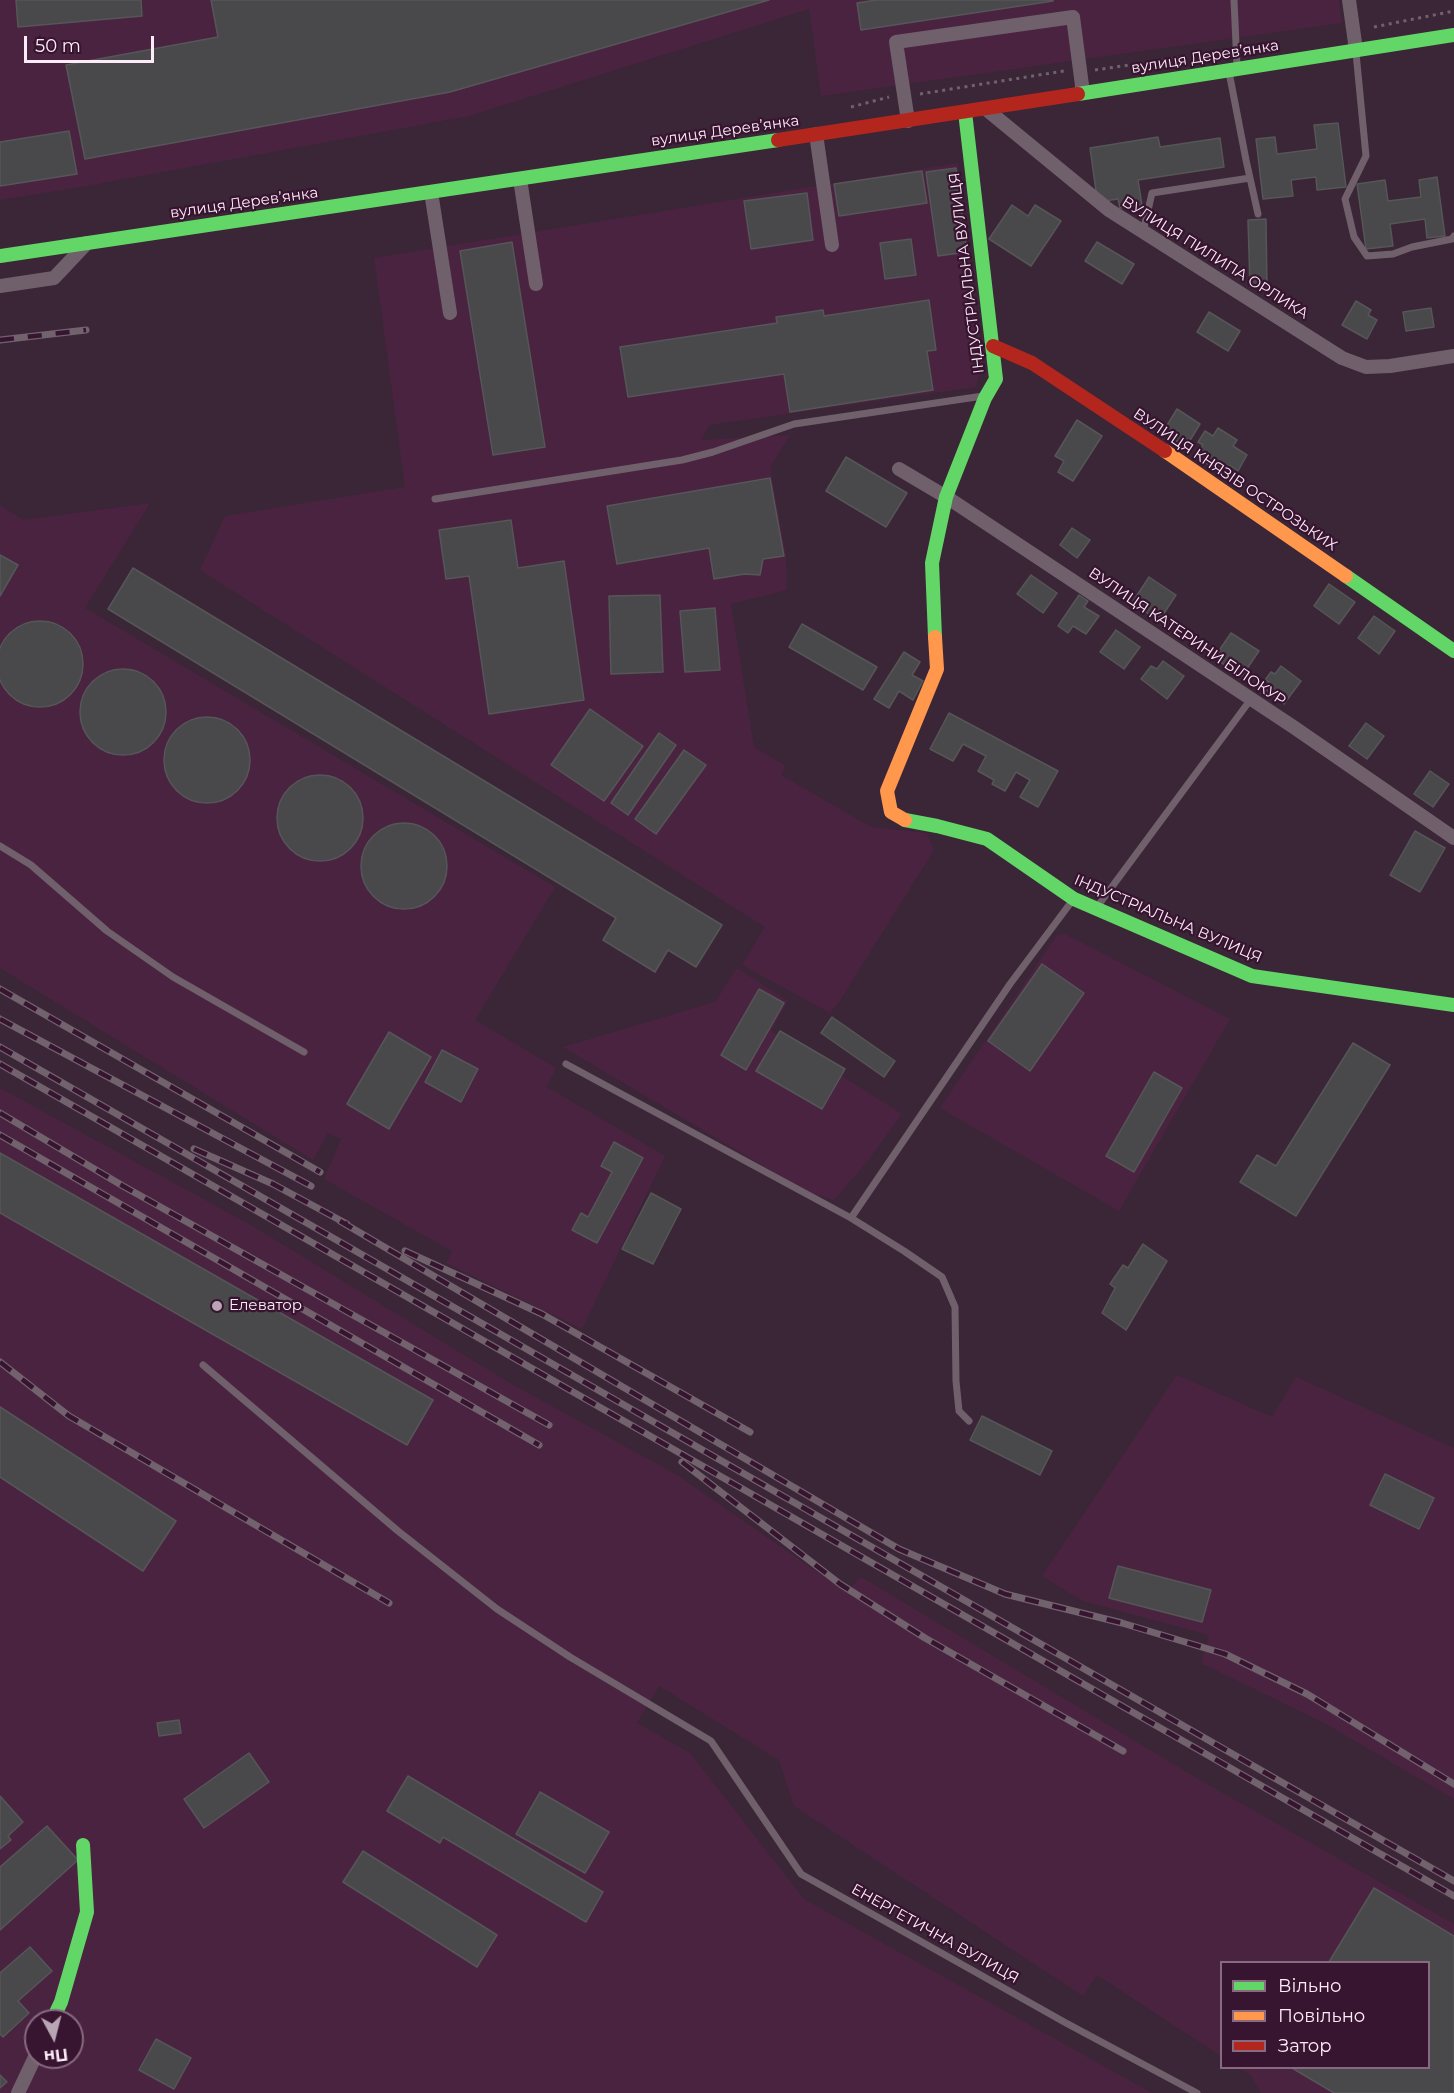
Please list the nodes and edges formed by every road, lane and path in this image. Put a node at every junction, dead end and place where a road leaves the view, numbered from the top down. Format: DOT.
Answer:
graph roads {
  1 [pos="1234,0"];
  2 [pos="1349,0"];
  3 [pos="1454,10"];
  4 [pos="1353,32"];
  5 [pos="1454,35"];
  6 [pos="1356,50"];
  7 [pos="1233,69"];
  8 [pos="1087,70"];
  9 [pos="1083,93"];
  10 [pos="904,95"];
  11 [pos="851,107"];
  12 [pos="986,109"];
  13 [pos="965,112"];
  14 [pos="908,121"];
  15 [pos="816,135"];
  16 [pos="1250,178"];
  17 [pos="520,179"];
  18 [pos="431,192"];
  19 [pos="1258,214"];
  20 [pos="1143,232"];
  21 [pos="1454,236"];
  22 [pos="87,243"];
  23 [pos="832,245"];
  24 [pos="0,256"];
  25 [pos="536,284"];
  26 [pos="0,286"];
  27 [pos="450,313"];
  28 [pos="993,346"];
  29 [pos="1454,356"];
  30 [pos="989,391"];
  31 [pos="899,469"];
  32 [pos="946,497"];
  33 [pos="435,499"];
  34 [pos="1454,651"];
  35 [pos="1251,699"];
  36 [pos="1454,838"];
  37 [pos="0,846"];
  38 [pos="1074,899"];
  39 [pos="1096,908"];
  40 [pos="1454,1005"];
  41 [pos="304,1052"];
  42 [pos="566,1064"];
  43 [pos="851,1218"];
  44 [pos="203,1365"];
  45 [pos="969,1421"];
  46 [pos="83,1845"];
  47 [pos="58,2009"];
  48 [pos="29,2069"];
  49 [pos="18,2093"];
  50 [pos="1197,2093"];
  1 -- 7 [label="lane"];
  2 -- 4 [label="street"];
  3 -- 4 [label="path"];
  4 -- 6 [label="street"];
  5 -- 6 [label="street, вулиця Деревʼянка"];
  6 -- 7 [label="street, вулиця Деревʼянка"];
  6 -- 21 [label="lane"];
  7 -- 9 [label="street, вулиця Деревʼянка"];
  7 -- 16 [label="lane"];
  8 -- 9 [label="street"];
  8 -- 10 [label="path"];
  8 -- 10 [label="street"];
  9 -- 12 [label="street, вулиця Деревʼянка"];
  10 -- 11 [label="path"];
  10 -- 14 [label="street"];
  12 -- 13 [label="street, вулиця Деревʼянка"];
  12 -- 20 [label="street, ВУЛИЦЯ ПИЛИПА ОРЛИКА"];
  13 -- 14 [label="street, вулиця Деревʼянка"];
  13 -- 28 [label="street, ІНДУСТРІАЛЬНА ВУЛИЦЯ"];
  14 -- 15 [label="street, вулиця Деревʼянка"];
  15 -- 17 [label="street, вулиця Деревʼянка"];
  15 -- 23 [label="street"];
  16 -- 19 [label="lane"];
  16 -- 20 [label="lane"];
  17 -- 18 [label="street, вулиця Деревʼянка"];
  17 -- 25 [label="street"];
  18 -- 22 [label="street, вулиця Деревʼянка"];
  18 -- 27 [label="street"];
  20 -- 29 [label="street, ВУЛИЦЯ ПИЛИПА ОРЛИКА"];
  22 -- 24 [label="street, вулиця Деревʼянка"];
  22 -- 26 [label="street"];
  28 -- 30 [label="street, ІНДУСТРІАЛЬНА ВУЛИЦЯ"];
  28 -- 34 [label="street, ВУЛИЦЯ КНЯЗІВ ОСТРОЗЬКИХ"];
  30 -- 32 [label="street, ІНДУСТРІАЛЬНА ВУЛИЦЯ"];
  30 -- 33 [label="lane"];
  31 -- 32 [label="street, ВУЛИЦЯ КАТЕРИНИ БІЛОКУР"];
  32 -- 35 [label="street, ВУЛИЦЯ КАТЕРИНИ БІЛОКУР"];
  32 -- 38 [label="street, ІНДУСТРІАЛЬНА ВУЛИЦЯ"];
  35 -- 36 [label="street, ВУЛИЦЯ КАТЕРИНИ БІЛОКУР"];
  35 -- 39 [label="lane"];
  37 -- 41 [label="lane"];
  38 -- 39 [label="street, ІНДУСТРІАЛЬНА ВУЛИЦЯ"];
  38 -- 43 [label="lane"];
  39 -- 40 [label="street, ІНДУСТРІАЛЬНА ВУЛИЦЯ"];
  42 -- 43 [label="lane"];
  43 -- 45 [label="lane"];
  44 -- 50 [label="lane, ЕНЕРГЕТИЧНА ВУЛИЦЯ"];
  46 -- 47 [label="street"];
  48 -- 49 [label="street"];
}
